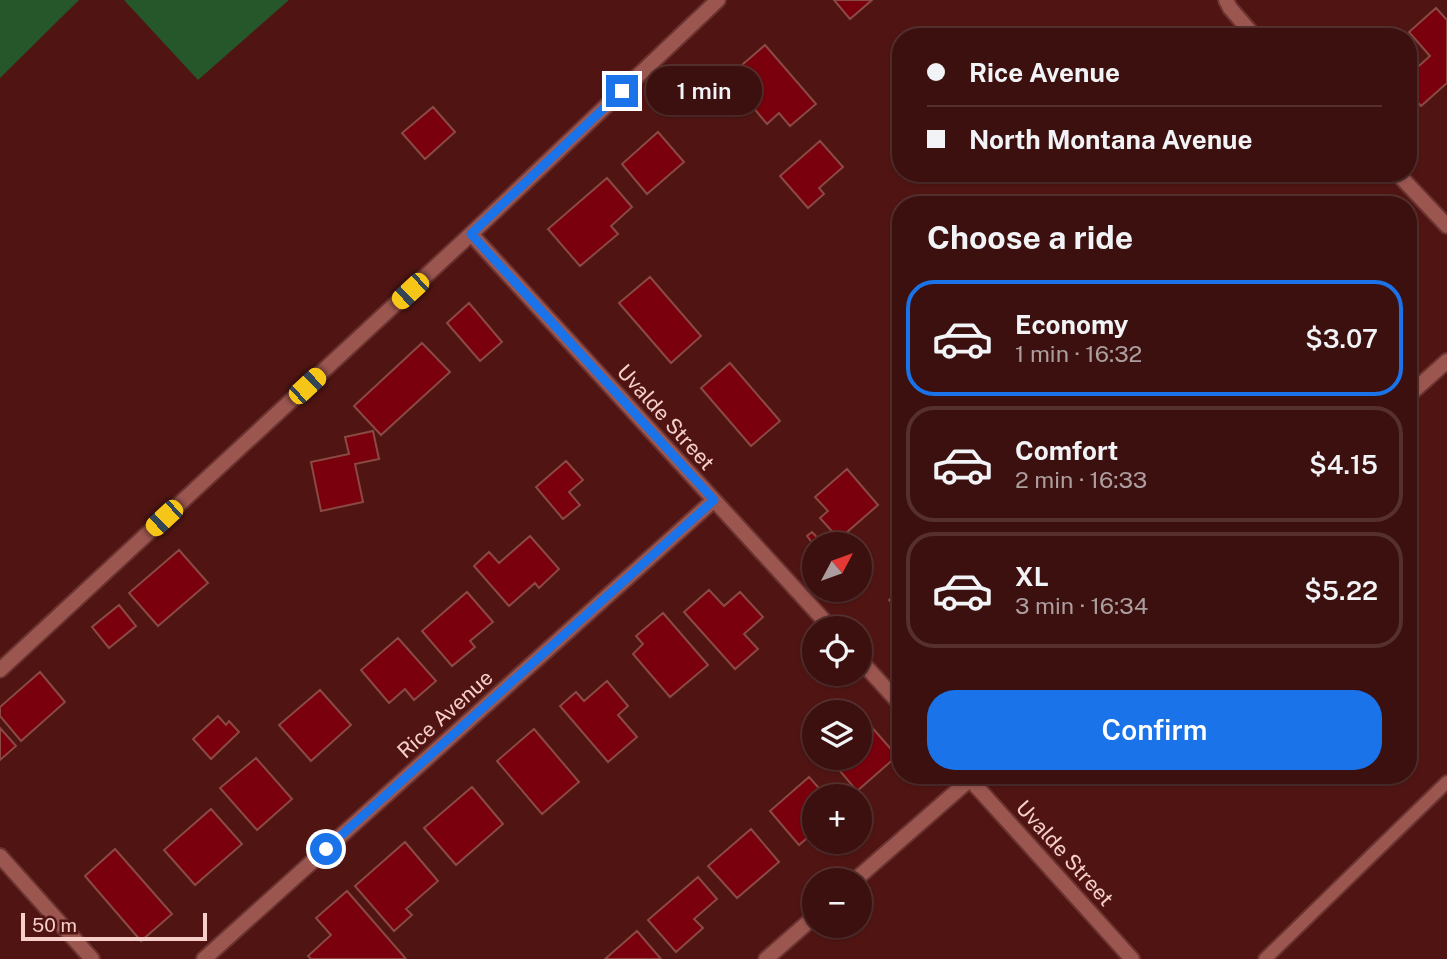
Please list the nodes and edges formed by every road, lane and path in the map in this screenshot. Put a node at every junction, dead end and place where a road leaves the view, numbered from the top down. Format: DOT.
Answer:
graph roads {
  1 [pos="718,0"];
  2 [pos="1226,0"];
  3 [pos="1247,28"];
  4 [pos="1405,182"];
  5 [pos="1447,226"];
  6 [pos="471,234"];
  7 [pos="1447,361"];
  8 [pos="1417,388"];
  9 [pos="714,500"];
  10 [pos="820,616"];
  11 [pos="0,670"];
  12 [pos="872,673"];
  13 [pos="892,695"];
  14 [pos="1447,782"];
  15 [pos="962,784"];
  16 [pos="976,784"];
  17 [pos="0,856"];
  18 [pos="868,868"];
  19 [pos="802,928"];
  20 [pos="92,959"];
  21 [pos="204,959"];
  22 [pos="766,959"];
  23 [pos="1132,959"];
  24 [pos="1265,959"];
  1 -- 6 [label="street"];
  2 -- 3 [label="street"];
  4 -- 5 [label="street"];
  6 -- 9 [label="street, Uvalde Street"];
  6 -- 11 [label="street"];
  7 -- 8 [label="street"];
  9 -- 10 [label="street, Uvalde Street"];
  9 -- 21 [label="street, Rice Avenue"];
  12 -- 13 [label="street"];
  14 -- 24 [label="lane"];
  15 -- 18 [label="street"];
  16 -- 23 [label="street, Uvalde Street"];
  17 -- 20 [label="street"];
  19 -- 22 [label="street"];
}
